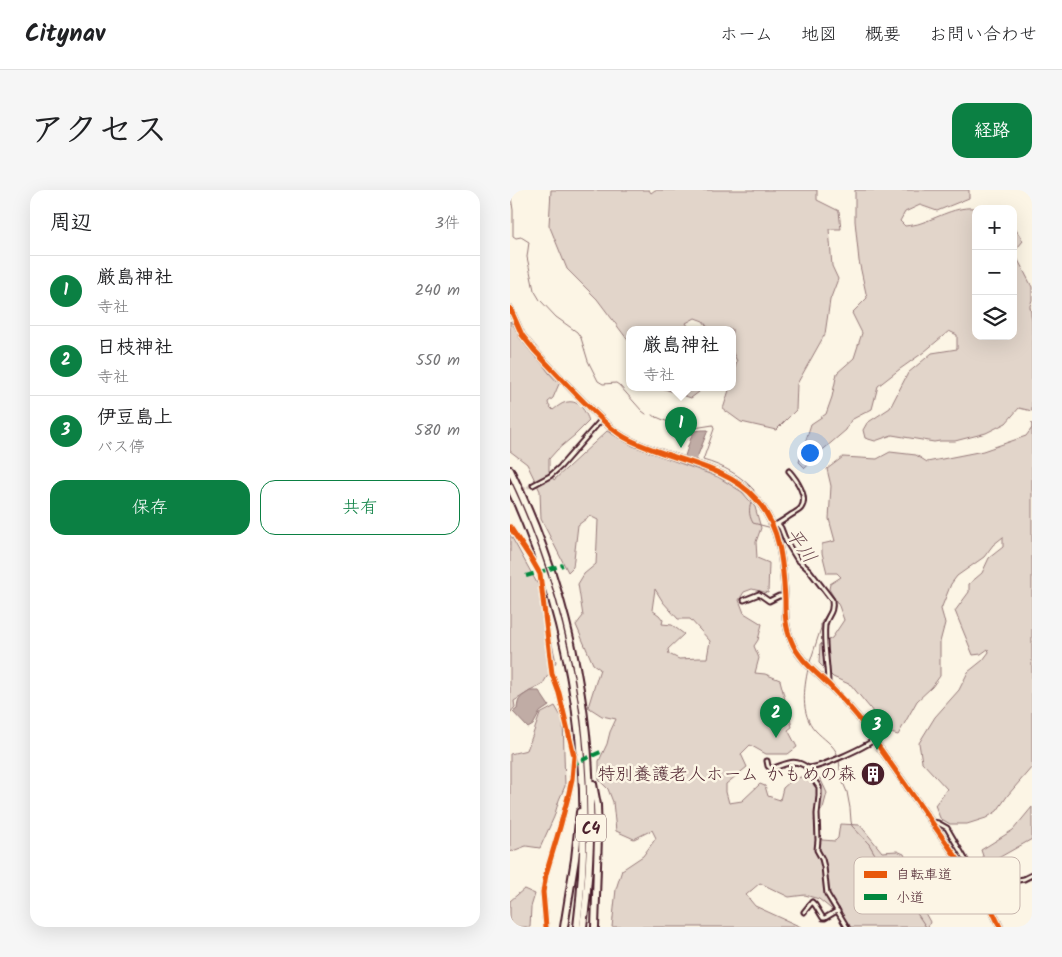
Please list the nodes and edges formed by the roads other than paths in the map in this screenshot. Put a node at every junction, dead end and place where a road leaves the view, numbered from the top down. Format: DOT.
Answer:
graph roads {
  1 [pos="510,308"];
  2 [pos="602,420"];
  3 [pos="510,470"];
  4 [pos="789,471"];
  5 [pos="532,485"];
  6 [pos="510,487"];
  7 [pos="775,526"];
  8 [pos="510,527"];
  9 [pos="785,596"];
  10 [pos="744,600"];
  11 [pos="828,684"];
  12 [pos="586,728"];
  13 [pos="874,740"];
  14 [pos="767,761"];
  15 [pos="808,768"];
  16 [pos="582,785"];
  17 [pos="932,822"];
  18 [pos="598,836"];
  19 [pos="956,857"];
  20 [pos="964,857"];
  21 [pos="1032,875"];
  22 [pos="1020,879"];
  23 [pos="569,896"];
  24 [pos="804,912"];
  25 [pos="838,912"];
  26 [pos="994,914"];
  27 [pos="546,927"];
  28 [pos="560,927"];
  29 [pos="564,927"];
  30 [pos="577,927"];
  31 [pos="583,927"];
  32 [pos="595,927"];
  33 [pos="599,927"];
  34 [pos="847,927"];
  35 [pos="1000,927"];
  1 -- 2 [label="street"];
  2 -- 5 [label="street"];
  2 -- 7 [label="street"];
  3 -- 12 [label="highway, C4"];
  4 -- 7 [label="street"];
  6 -- 16 [label="highway, C4"];
  7 -- 9 [label="street"];
  7 -- 11 [label="street"];
  8 -- 27 [label="street"];
  9 -- 10 [label="street"];
  9 -- 11 [label="street"];
  11 -- 13 [label="street"];
  12 -- 18 [label="highway"];
  12 -- 31 [label="highway, C4"];
  13 -- 15 [label="street"];
  13 -- 17 [label="street"];
  14 -- 15 [label="street"];
  15 -- 25 [label="street"];
  16 -- 23 [label="highway"];
  16 -- 30 [label="highway, C4"];
  17 -- 19 [label="street"];
  17 -- 20 [label="street"];
  18 -- 32 [label="highway"];
  18 -- 33 [label="highway"];
  21 -- 22 [label="street"];
  23 -- 28 [label="highway"];
  23 -- 29 [label="highway"];
  24 -- 25 [label="street"];
  25 -- 34 [label="street"];
  26 -- 35 [label="street"];
}
